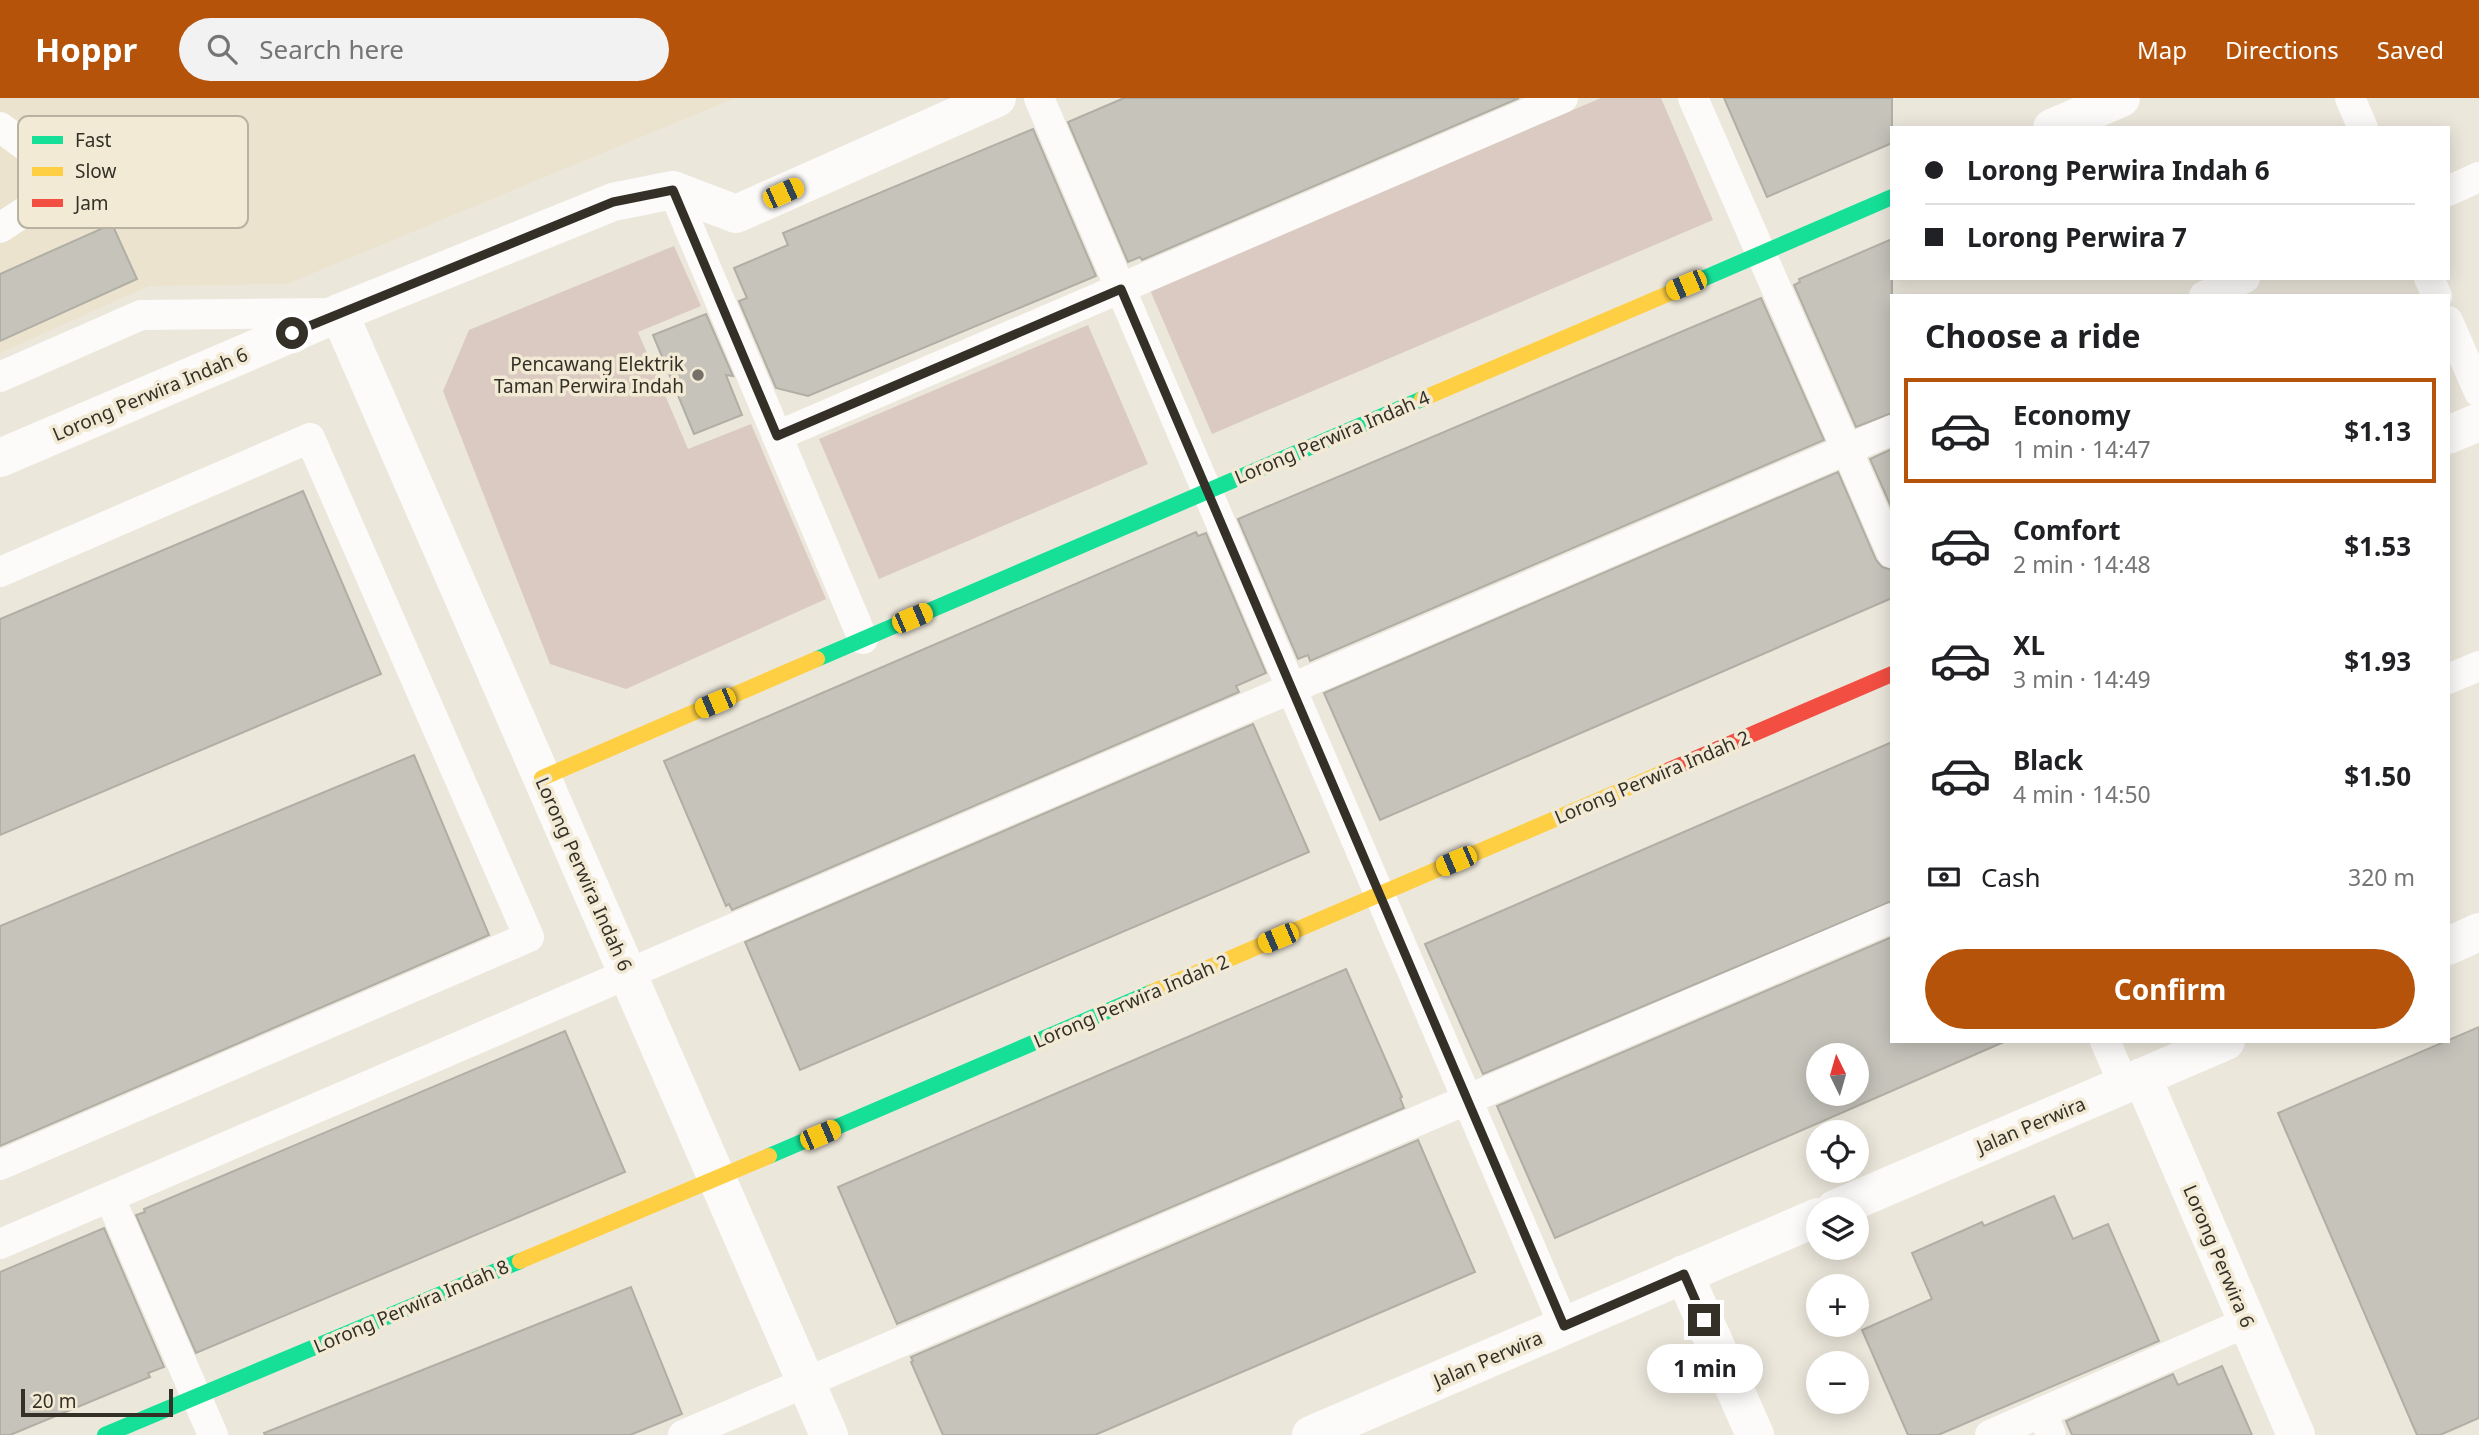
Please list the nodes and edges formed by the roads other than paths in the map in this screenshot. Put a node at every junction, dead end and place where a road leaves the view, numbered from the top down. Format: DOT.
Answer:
graph roads {
  1 [pos="997,98"];
  2 [pos="1039,98"];
  3 [pos="1563,98"];
  4 [pos="1693,98"];
  5 [pos="2121,98"];
  6 [pos="2350,98"];
  7 [pos="2057,126"];
  8 [pos="2362,126"];
  9 [pos="0,127"];
  10 [pos="18,140"];
  11 [pos="2479,177"];
  12 [pos="673,190"];
  13 [pos="2450,190"];
  14 [pos="1890,198"];
  15 [pos="18,216"];
  16 [pos="0,228"];
  17 [pos="1761,253"];
  18 [pos="2240,280"];
  19 [pos="1121,289"];
  20 [pos="2209,294"];
  21 [pos="339,313"];
  22 [pos="2450,326"];
  23 [pos="0,377"];
  24 [pos="2479,392"];
  25 [pos="2479,422"];
  26 [pos="1890,431"];
  27 [pos="2450,434"];
  28 [pos="777,436"];
  29 [pos="1847,449"];
  30 [pos="0,458"];
  31 [pos="1208,491"];
  32 [pos="1890,548"];
  33 [pos="0,572"];
  34 [pos="863,639"];
  35 [pos="2479,666"];
  36 [pos="1890,675"];
  37 [pos="2450,678"];
  38 [pos="1292,689"];
  39 [pos="542,778"];
  40 [pos="1380,894"];
  41 [pos="1890,919"];
  42 [pos="2479,932"];
  43 [pos="2450,945"];
  44 [pos="628,975"];
  45 [pos="2106,1043"];
  46 [pos="2221,1043"];
  47 [pos="2133,1081"];
  48 [pos="1468,1099"];
  49 [pos="0,1165"];
  50 [pos="718,1178"];
  51 [pos="1863,1197"];
  52 [pos="110,1198"];
  53 [pos="1806,1222"];
  54 [pos="0,1244"];
  55 [pos="1684,1274"];
  56 [pos="2247,1322"];
  57 [pos="1564,1326"];
  58 [pos="807,1383"];
  59 [pos="196,1396"];
  60 [pos="2046,1424"];
  61 [pos="105,1435"];
  62 [pos="213,1435"];
  63 [pos="683,1435"];
  64 [pos="829,1435"];
  65 [pos="1311,1435"];
  66 [pos="1755,1435"];
  67 [pos="1990,1435"];
  68 [pos="2296,1435"];
  1 -- 12 [label="street"];
  2 -- 19 [label="lane"];
  3 -- 19 [label="lane"];
  4 -- 17 [label="lane"];
  5 -- 7 [label="street"];
  6 -- 8 [label="lane"];
  9 -- 10 [label="lane"];
  11 -- 13 [label="lane"];
  12 -- 21 [label="street, Lorong Perwira Indah 6"];
  12 -- 28 [label="lane"];
  14 -- 17 [label="street, Lorong Perwira Indah 4"];
  15 -- 16 [label="lane"];
  17 -- 29 [label="lane"];
  17 -- 31 [label="street, Lorong Perwira Indah 4"];
  18 -- 20 [label="lane"];
  19 -- 28 [label="lane"];
  19 -- 31 [label="lane"];
  21 -- 23 [label="lane"];
  21 -- 30 [label="street, Lorong Perwira Indah 6"];
  21 -- 39 [label="street, Lorong Perwira Indah 6"];
  22 -- 24 [label="lane"];
  25 -- 27 [label="street"];
  26 -- 29 [label="lane"];
  28 -- 34 [label="lane"];
  29 -- 32 [label="lane"];
  29 -- 38 [label="lane"];
  31 -- 34 [label="street, Lorong Perwira Indah 4"];
  31 -- 38 [label="lane"];
  33 -- 49 [label="lane"];
  34 -- 39 [label="street, Lorong Perwira Indah 4"];
  35 -- 37 [label="lane"];
  36 -- 40 [label="street, Lorong Perwira Indah 2"];
  38 -- 40 [label="lane"];
  38 -- 44 [label="lane"];
  39 -- 44 [label="street, Lorong Perwira Indah 6"];
  40 -- 48 [label="lane"];
  40 -- 50 [label="street, Lorong Perwira Indah 2"];
  41 -- 48 [label="lane"];
  42 -- 43 [label="street"];
  44 -- 50 [label="street, Lorong Perwira Indah 6"];
  44 -- 52 [label="lane"];
  45 -- 47 [label="lane"];
  46 -- 47 [label="street, Jalan Perwira"];
  47 -- 51 [label="street, Jalan Perwira"];
  47 -- 56 [label="street, Lorong Perwira 6"];
  48 -- 57 [label="lane"];
  48 -- 58 [label="lane"];
  50 -- 58 [label="street, Lorong Perwira Indah 6"];
  50 -- 59 [label="street, Lorong Perwira Indah 8"];
  52 -- 54 [label="lane"];
  52 -- 59 [label="lane"];
  53 -- 55 [label="street, Jalan Perwira"];
  55 -- 57 [label="street, Jalan Perwira"];
  55 -- 66 [label="street"];
  56 -- 60 [label="lane"];
  56 -- 68 [label="street, Lorong Perwira 6"];
  57 -- 65 [label="street, Jalan Perwira"];
  58 -- 63 [label="lane"];
  58 -- 64 [label="street, Lorong Perwira Indah 6"];
  59 -- 61 [label="street, Lorong Perwira Indah 8"];
  59 -- 62 [label="lane"];
  60 -- 67 [label="lane"];
}
